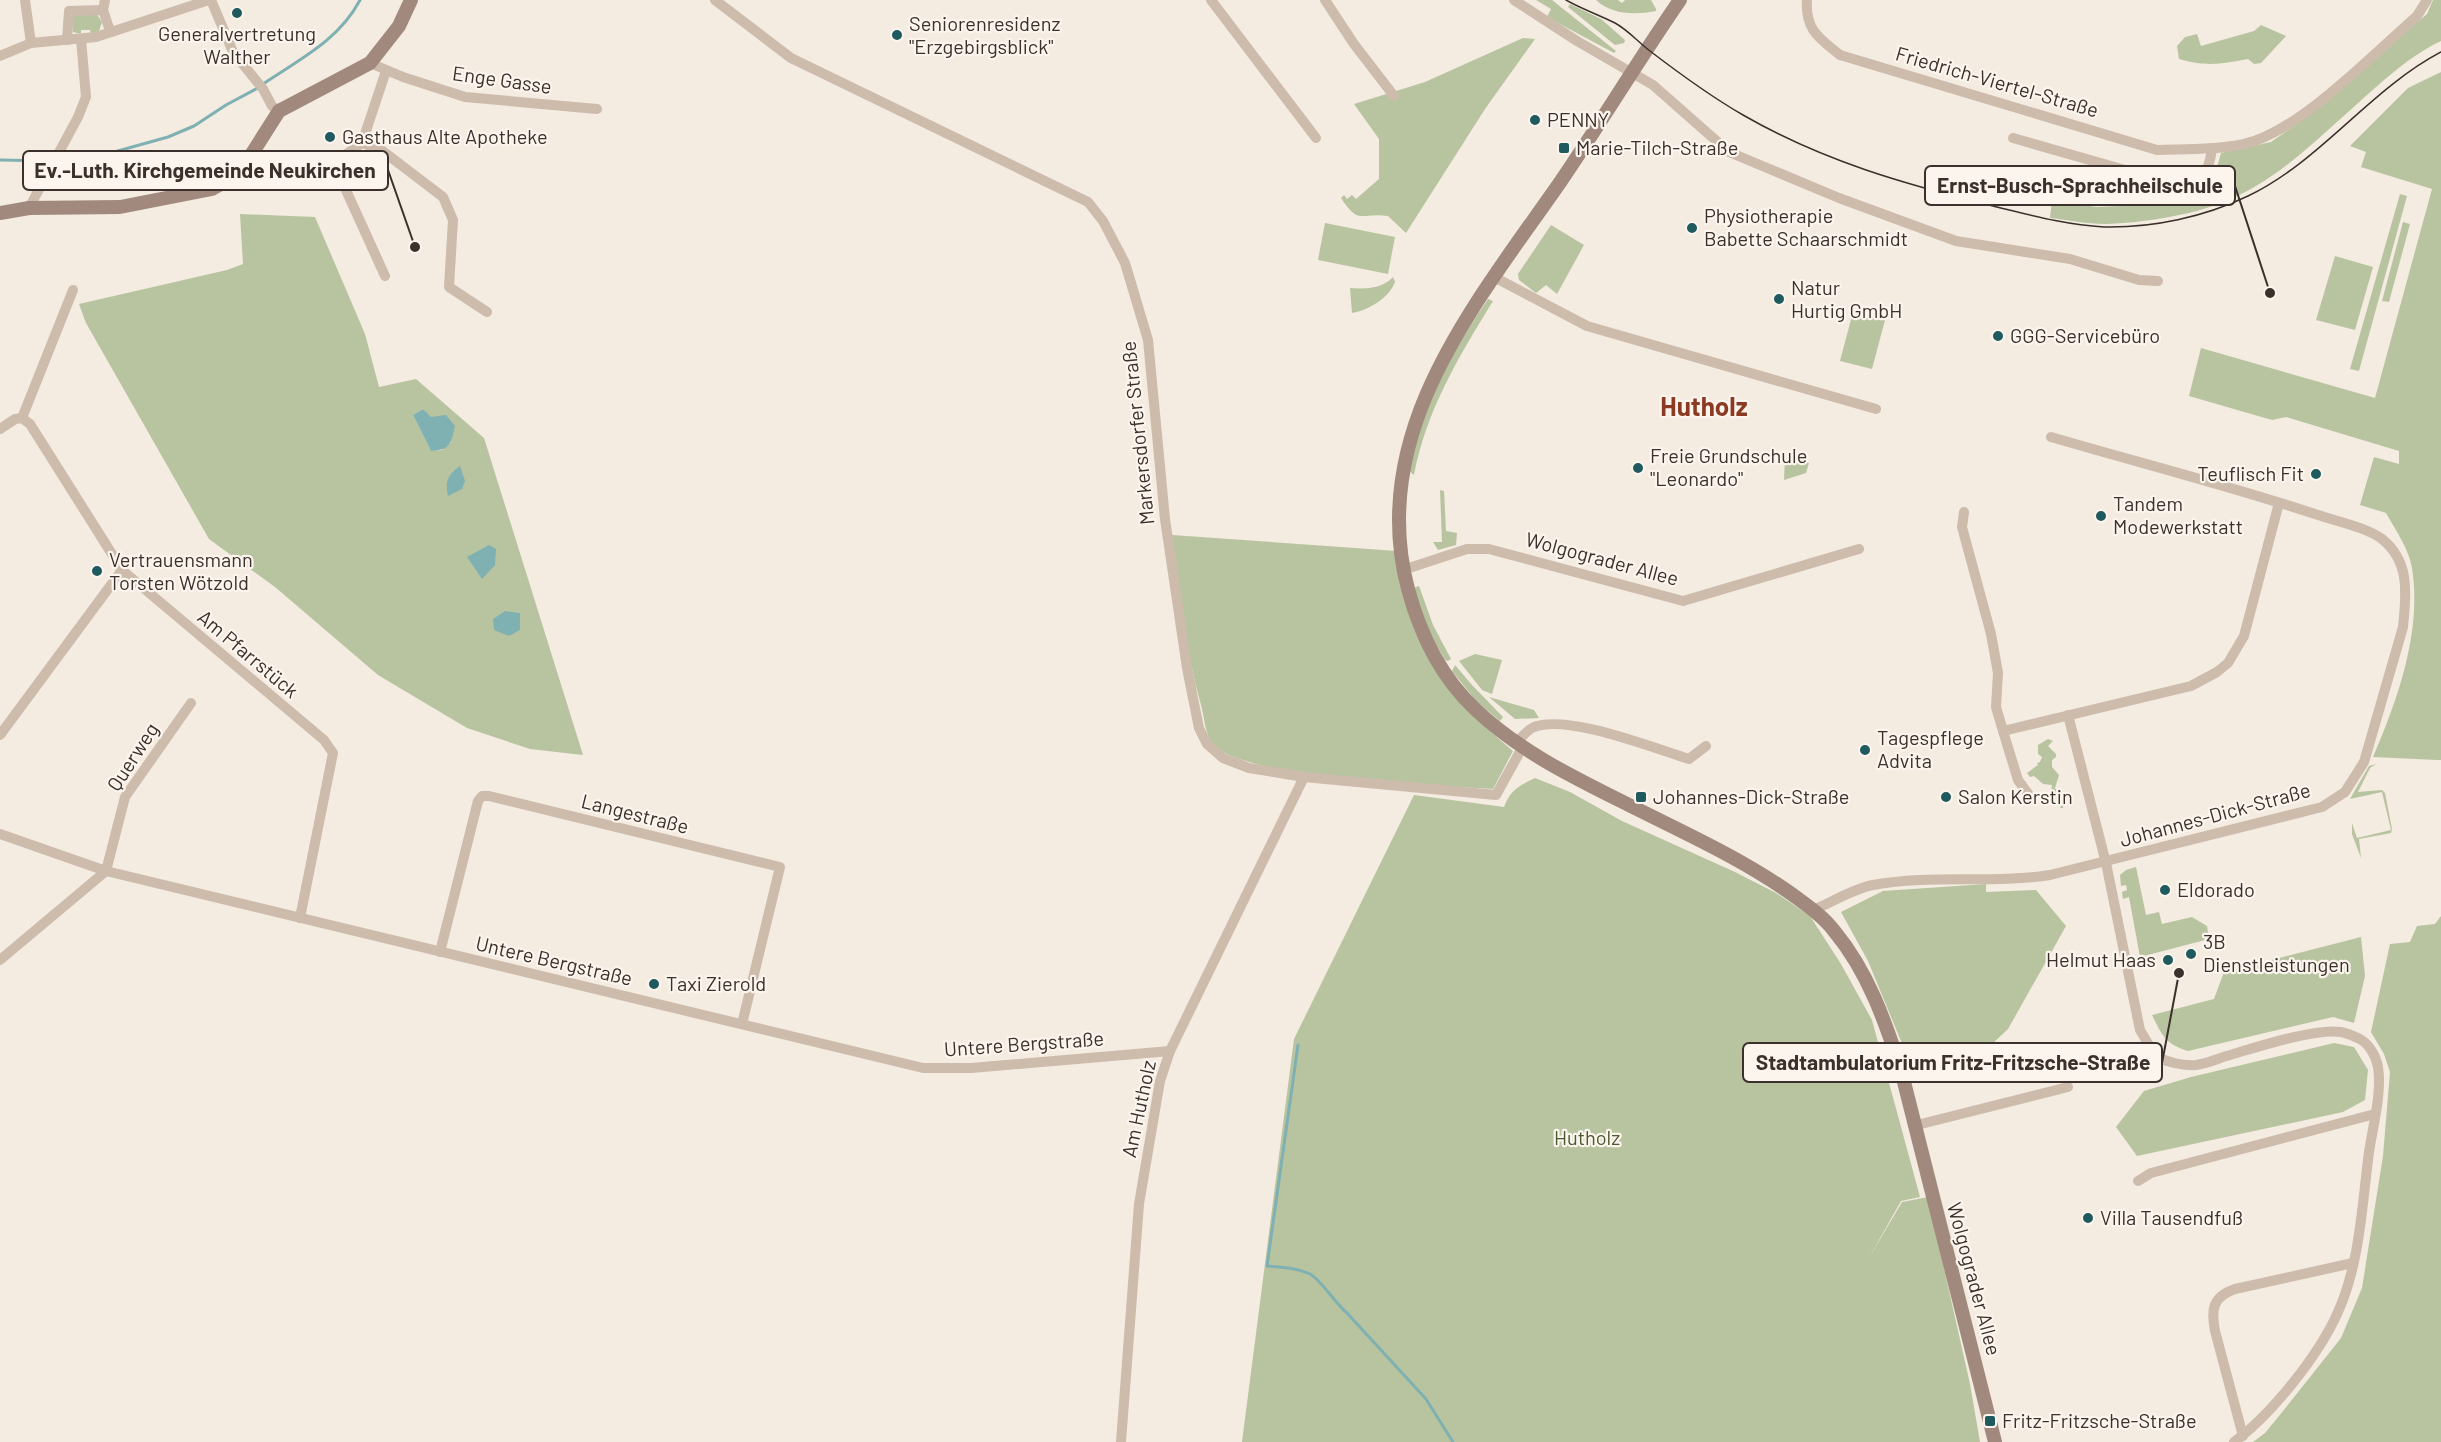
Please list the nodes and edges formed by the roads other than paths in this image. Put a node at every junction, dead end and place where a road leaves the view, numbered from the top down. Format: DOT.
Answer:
graph roads {
  1 [pos="25,0"];
  2 [pos="210,0"];
  3 [pos="411,0"];
  4 [pos="715,0"];
  5 [pos="1211,0"];
  6 [pos="1325,0"];
  7 [pos="1514,0"];
  8 [pos="1680,0"];
  9 [pos="1807,0"];
  10 [pos="2427,0"];
  11 [pos="104,5"];
  12 [pos="110,31"];
  13 [pos="81,39"];
  14 [pos="67,40"];
  15 [pos="31,43"];
  16 [pos="0,56"];
  17 [pos="370,63"];
  18 [pos="386,71"];
  19 [pos="1632,73"];
  20 [pos="1394,96"];
  21 [pos="597,109"];
  22 [pos="279,111"];
  23 [pos="1316,138"];
  24 [pos="2013,138"];
  25 [pos="362,143"];
  26 [pos="2212,148"];
  27 [pos="239,174"];
  28 [pos="340,177"];
  29 [pos="2155,179"];
  30 [pos="2125,187"];
  31 [pos="28,208"];
  32 [pos="0,213"];
  33 [pos="385,276"];
  34 [pos="1494,277"];
  35 [pos="2158,281"];
  36 [pos="73,290"];
  37 [pos="487,312"];
  38 [pos="1876,410"];
  39 [pos="22,418"];
  40 [pos="0,429"];
  41 [pos="2051,437"];
  42 [pos="2278,503"];
  43 [pos="1964,512"];
  44 [pos="1859,549"];
  45 [pos="122,570"];
  46 [pos="1403,570"];
  47 [pos="191,703"];
  48 [pos="2068,715"];
  49 [pos="2003,731"];
  50 [pos="0,735"];
  51 [pos="1519,745"];
  52 [pos="1706,746"];
  53 [pos="1304,777"];
  54 [pos="2031,799"];
  55 [pos="0,834"];
  56 [pos="2106,863"];
  57 [pos="106,871"];
  58 [pos="1813,910"];
  59 [pos="300,918"];
  60 [pos="440,952"];
  61 [pos="0,960"];
  62 [pos="742,1024"];
  63 [pos="1170,1052"];
  64 [pos="2068,1088"];
  65 [pos="2375,1114"];
  66 [pos="1913,1126"];
  67 [pos="2138,1181"];
  68 [pos="2354,1263"];
  69 [pos="2239,1439"];
  70 [pos="1121,1442"];
  71 [pos="1995,1442"];
  1 -- 15 [label="street"];
  2 -- 12 [label="street"];
  2 -- 22 [label="street"];
  3 -- 17 [label="main road"];
  4 -- 53 [label="street, Markersdorfer Straße"];
  5 -- 23 [label="street"];
  6 -- 20 [label="street"];
  7 -- 19 [label="street"];
  8 -- 19 [label="main road, Wolgograder Allee"];
  9 -- 26 [label="street, Friedrich-Viertel-Straße"];
  10 -- 26 [label="street, Friedrich-Viertel-Straße"];
  11 -- 12 [label="street"];
  11 -- 14 [label="street"];
  12 -- 13 [label="street"];
  13 -- 14 [label="street"];
  13 -- 31 [label="street"];
  14 -- 15 [label="street"];
  15 -- 16 [label="street"];
  17 -- 18 [label="street, Enge Gasse"];
  17 -- 22 [label="main road"];
  18 -- 21 [label="street, Enge Gasse"];
  18 -- 25 [label="street"];
  19 -- 34 [label="main road, Wolgograder Allee"];
  19 -- 35 [label="street"];
  22 -- 27 [label="main road"];
  24 -- 29 [label="street"];
  25 -- 28 [label="street"];
  25 -- 37 [label="street"];
  26 -- 29 [label="street"];
  27 -- 28 [label="street"];
  27 -- 31 [label="main road"];
  28 -- 33 [label="street"];
  29 -- 30 [label="street"];
  31 -- 32 [label="main road"];
  34 -- 38 [label="street"];
  34 -- 46 [label="main road, Wolgograder Allee"];
  36 -- 39 [label="street"];
  39 -- 40 [label="street"];
  39 -- 45 [label="street, Am Pfarrstück"];
  41 -- 42 [label="street, Johannes-Dick-Straße"];
  42 -- 48 [label="street"];
  42 -- 56 [label="street, Johannes-Dick-Straße"];
  43 -- 49 [label="street"];
  44 -- 46 [label="street, Wolgograder Allee"];
  45 -- 50 [label="street"];
  45 -- 59 [label="street, Am Pfarrstück"];
  46 -- 51 [label="main road, Wolgograder Allee"];
  47 -- 57 [label="street, Querweg"];
  48 -- 49 [label="street"];
  48 -- 56 [label="street, Johannes-Dick-Straße"];
  49 -- 54 [label="street"];
  51 -- 52 [label="street"];
  51 -- 53 [label="street, Markersdorfer Straße"];
  51 -- 58 [label="main road, Wolgograder Allee"];
  53 -- 63 [label="street, Am Hutholz"];
  55 -- 57 [label="street, Untere Bergstraße"];
  56 -- 58 [label="street, Johannes-Dick-Straße"];
  56 -- 65 [label="street"];
  57 -- 59 [label="street, Untere Bergstraße"];
  57 -- 61 [label="street"];
  58 -- 66 [label="main road, Wolgograder Allee"];
  59 -- 60 [label="street, Untere Bergstraße"];
  60 -- 62 [label="street, Untere Bergstraße"];
  60 -- 62 [label="street, Langestraße"];
  62 -- 63 [label="street, Untere Bergstraße"];
  63 -- 70 [label="street, Am Hutholz"];
  64 -- 66 [label="street"];
  65 -- 67 [label="street"];
  65 -- 68 [label="street"];
  66 -- 71 [label="main road, Wolgograder Allee"];
  68 -- 69 [label="street"];
  68 -- 69 [label="street"];
}
